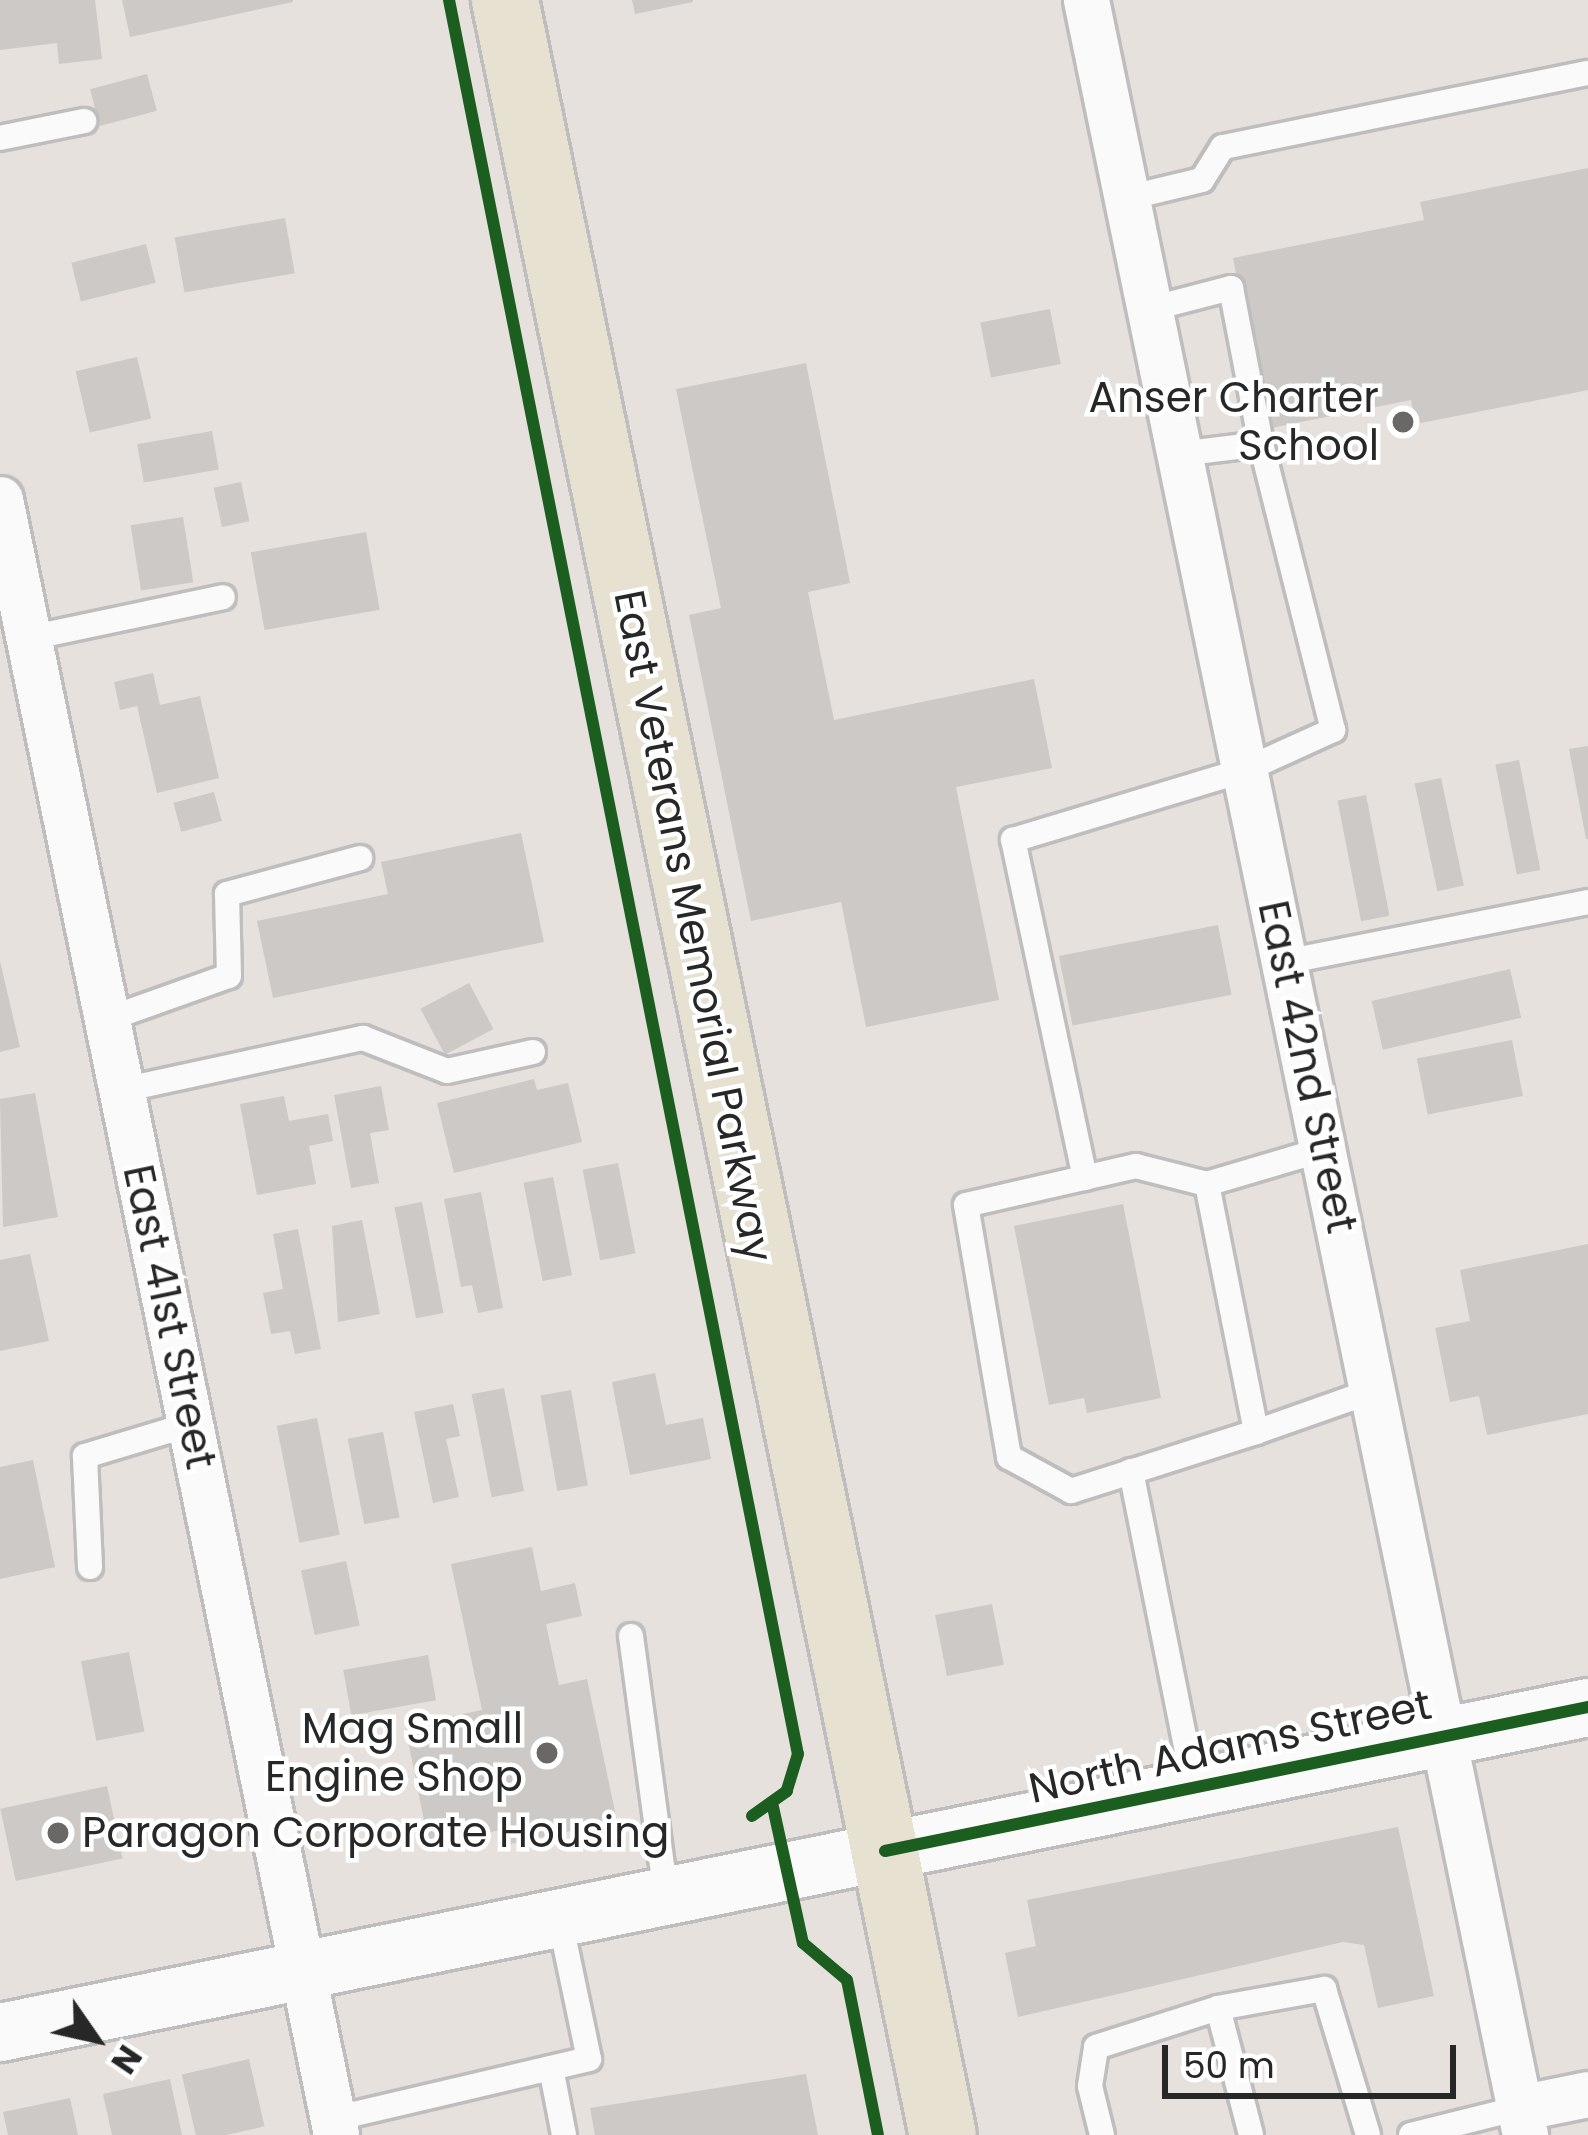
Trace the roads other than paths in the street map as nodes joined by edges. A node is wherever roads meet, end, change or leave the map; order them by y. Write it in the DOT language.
graph roads {
  1 [pos="505,0"];
  2 [pos="1086,0"];
  3 [pos="1588,73"];
  4 [pos="84,121"];
  5 [pos="0,138"];
  6 [pos="1126,198"];
  7 [pos="1150,309"];
  8 [pos="1261,444"];
  9 [pos="1180,454"];
  10 [pos="0,499"];
  11 [pos="223,597"];
  12 [pos="29,638"];
  13 [pos="1245,770"];
  14 [pos="360,858"];
  15 [pos="1588,902"];
  16 [pos="1285,962"];
  17 [pos="108,1019"];
  18 [pos="533,1052"];
  19 [pos="122,1090"];
  20 [pos="1325,1149"];
  21 [pos="1085,1178"];
  22 [pos="1208,1184"];
  23 [pos="1375,1390"];
  24 [pos="191,1424"];
  25 [pos="1256,1432"];
  26 [pos="1131,1471"];
  27 [pos="89,1568"];
  28 [pos="631,1636"];
  29 [pos="1588,1707"];
  30 [pos="1446,1736"];
  31 [pos="1194,1786"];
  32 [pos="885,1851"];
  33 [pos="666,1895"];
  34 [pos="560,1916"];
  35 [pos="304,1970"];
  36 [pos="1218,2008"];
  37 [pos="0,2032"];
  38 [pos="551,2068"];
  39 [pos="1588,2094"];
  40 [pos="1522,2121"];
  41 [pos="335,2127"];
  42 [pos="564,2135"];
  43 [pos="943,2135"];
  44 [pos="1102,2135"];
  45 [pos="1251,2135"];
  46 [pos="1368,2135"];
  47 [pos="1411,2135"];
  1 -- 32 [label="main road, East Veterans Memorial Parkway"];
  2 -- 6 [label="street, East 42nd Street"];
  3 -- 6 [label="lane"];
  4 -- 5 [label="lane"];
  6 -- 7 [label="street, East 42nd Street"];
  7 -- 8 [label="lane"];
  7 -- 9 [label="street, East 42nd Street"];
  8 -- 9 [label="lane"];
  8 -- 13 [label="lane"];
  9 -- 13 [label="street, East 42nd Street"];
  10 -- 12 [label="street, East 41st Street"];
  11 -- 12 [label="lane"];
  12 -- 17 [label="street, East 41st Street"];
  13 -- 16 [label="street, East 42nd Street"];
  13 -- 21 [label="lane"];
  14 -- 17 [label="lane"];
  15 -- 16 [label="lane"];
  16 -- 20 [label="street, East 42nd Street"];
  17 -- 19 [label="street, East 41st Street"];
  18 -- 19 [label="lane"];
  19 -- 24 [label="street, East 41st Street"];
  20 -- 22 [label="lane"];
  20 -- 23 [label="street, East 42nd Street"];
  21 -- 22 [label="lane"];
  21 -- 26 [label="lane"];
  22 -- 25 [label="lane"];
  23 -- 25 [label="lane"];
  23 -- 30 [label="street, East 42nd Street"];
  24 -- 27 [label="lane"];
  24 -- 35 [label="street, East 41st Street"];
  25 -- 26 [label="lane"];
  26 -- 31 [label="lane"];
  28 -- 33 [label="lane"];
  29 -- 30 [label="street, North Adams Street"];
  30 -- 31 [label="street, North Adams Street"];
  30 -- 40 [label="street, East 42nd Street"];
  31 -- 32 [label="street, North Adams Street"];
  32 -- 33 [label="street, North Adams Street"];
  32 -- 43 [label="main road, East Veterans Memorial Parkway"];
  33 -- 34 [label="street, North Adams Street"];
  34 -- 35 [label="street, North Adams Street"];
  34 -- 38 [label="lane"];
  35 -- 37 [label="street, North Adams Street"];
  35 -- 41 [label="street, East 41st Street"];
  36 -- 44 [label="lane"];
  36 -- 45 [label="lane"];
  36 -- 46 [label="lane"];
  38 -- 41 [label="lane"];
  38 -- 42 [label="lane"];
  39 -- 40 [label="street"];
  40 -- 47 [label="lane"];
}
